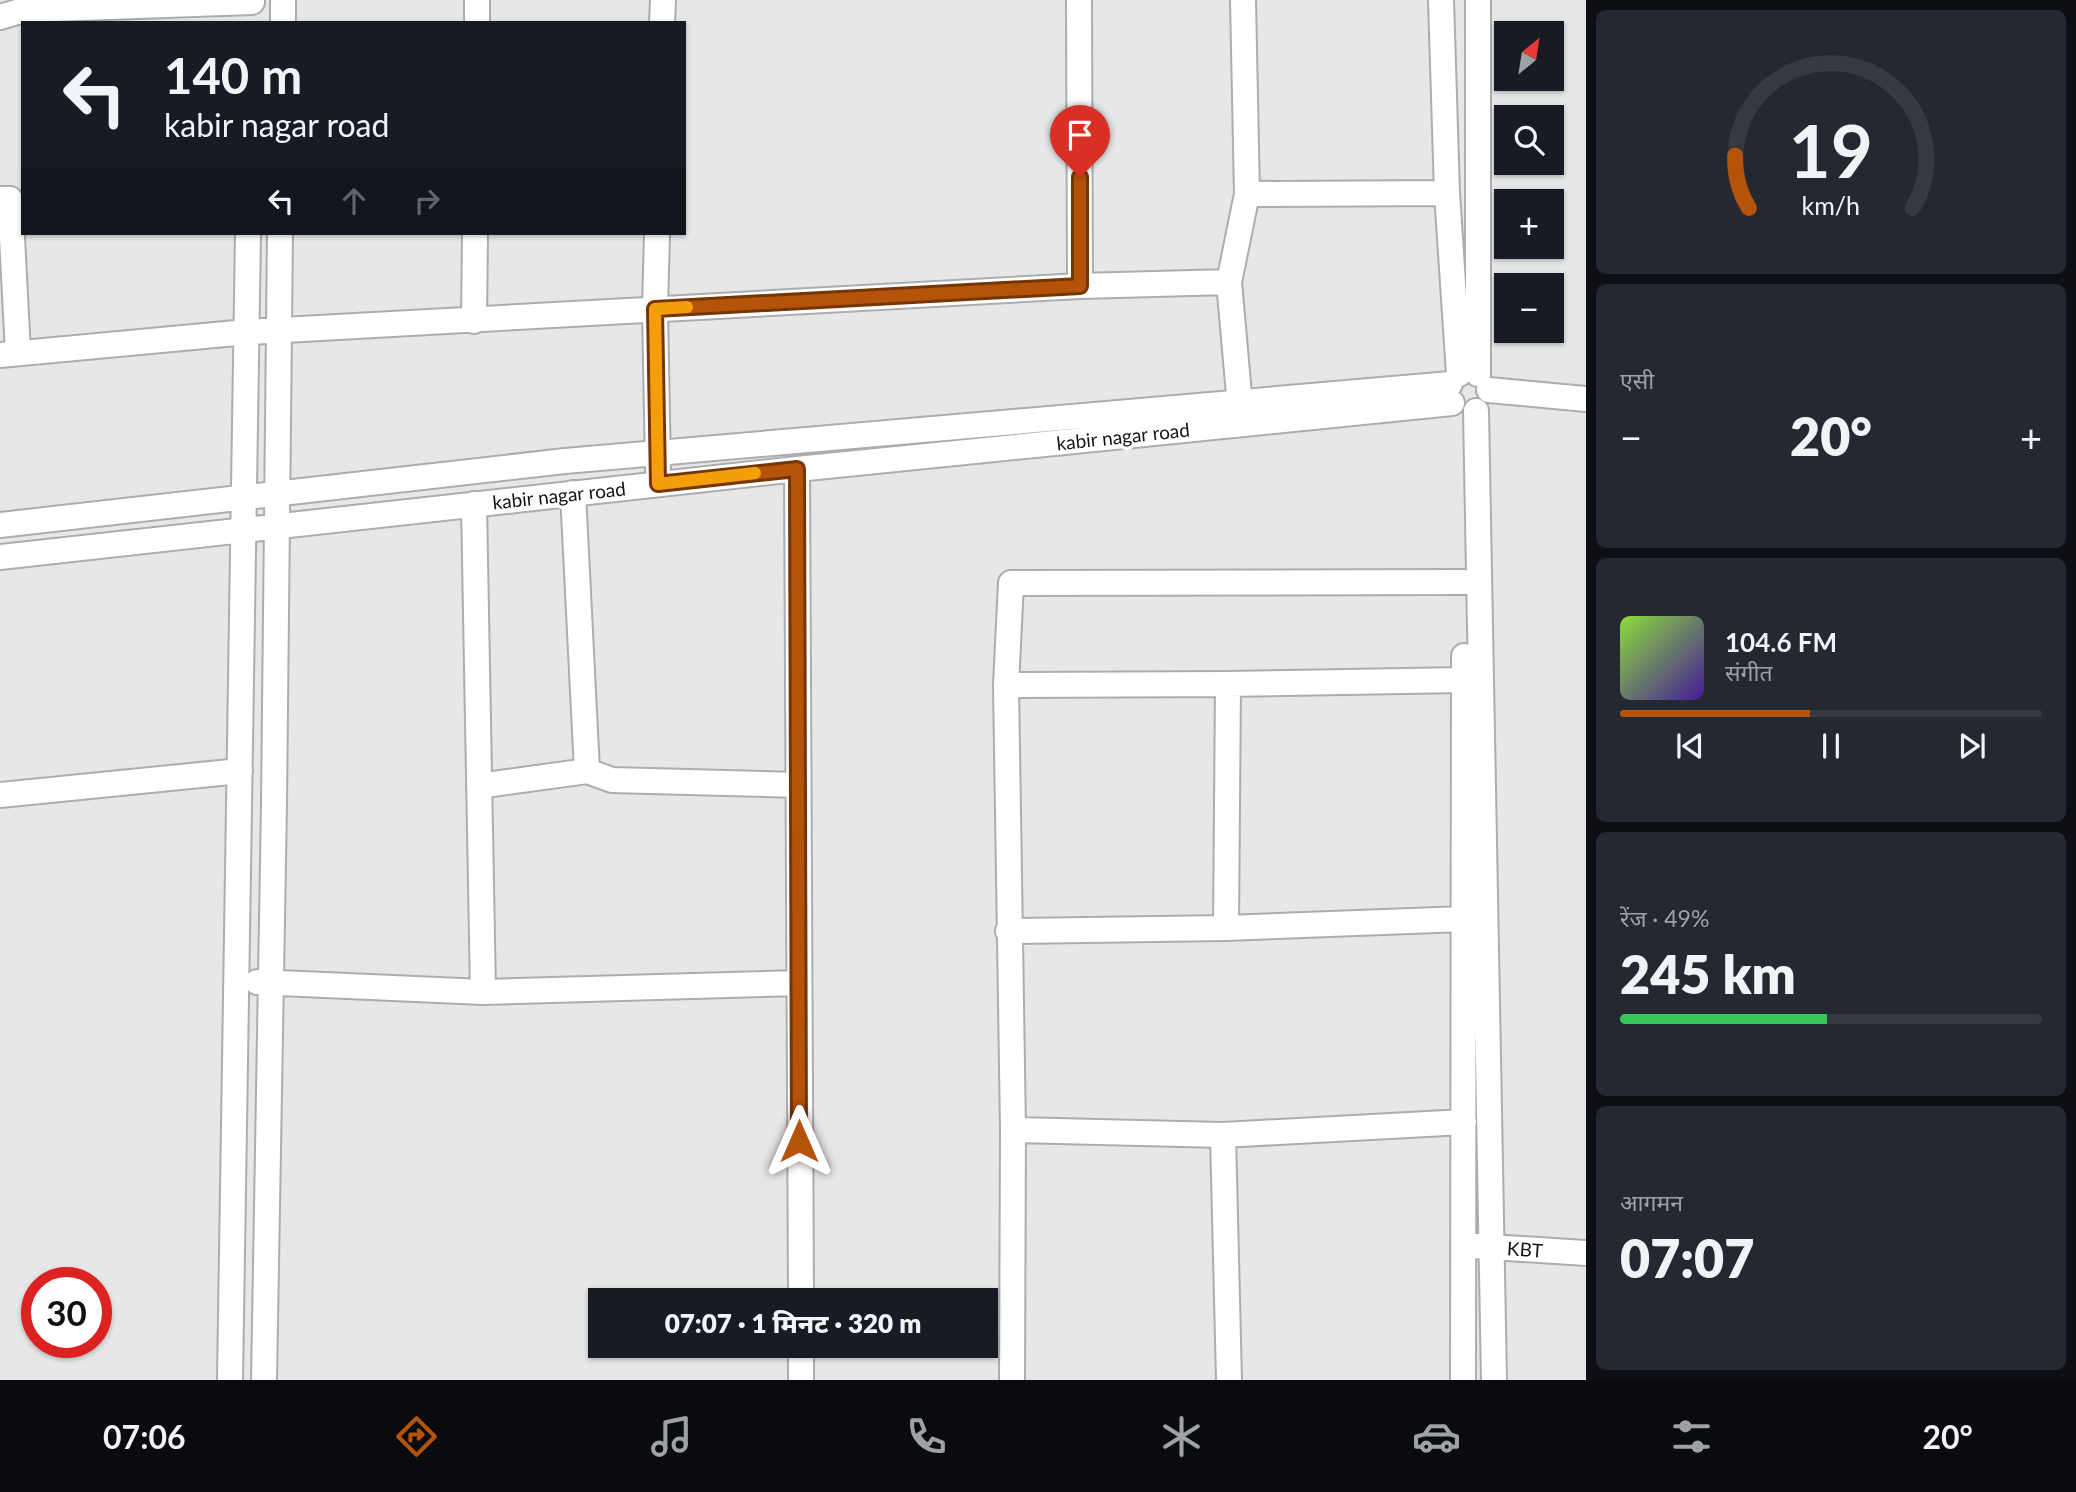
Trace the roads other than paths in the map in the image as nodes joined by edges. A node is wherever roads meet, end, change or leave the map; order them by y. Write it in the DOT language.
graph roads {
  1 [pos="283,0"];
  2 [pos="477,0"];
  3 [pos="663,0"];
  4 [pos="1079,0"];
  5 [pos="1243,0"];
  6 [pos="1441,0"];
  7 [pos="1478,0"];
  8 [pos="252,8"];
  9 [pos="16,9"];
  10 [pos="283,21"];
  11 [pos="477,21"];
  12 [pos="662,21"];
  13 [pos="1447,193"];
  14 [pos="1247,194"];
  15 [pos="0,199"];
  16 [pos="248,235"];
  17 [pos="280,235"];
  18 [pos="475,235"];
  19 [pos="657,235"];
  20 [pos="1229,282"];
  21 [pos="1080,286"];
  22 [pos="655,309"];
  23 [pos="474,321"];
  24 [pos="279,331"];
  25 [pos="247,332"];
  26 [pos="9,354"];
  27 [pos="1467,393"];
  28 [pos="1586,399"];
  29 [pos="1240,413"];
  30 [pos="657,452"];
  31 [pos="797,469"];
  32 [pos="658,484"];
  33 [pos="573,493"];
  34 [pos="278,494"];
  35 [pos="244,497"];
  36 [pos="474,504"];
  37 [pos="0,525"];
  38 [pos="277,526"];
  39 [pos="244,530"];
  40 [pos="0,557"];
  41 [pos="1464,582"];
  42 [pos="1464,680"];
  43 [pos="1228,684"];
  44 [pos="1006,685"];
  45 [pos="240,771"];
  46 [pos="587,771"];
  47 [pos="798,785"];
  48 [pos="479,786"];
  49 [pos="0,794"];
  50 [pos="1464,919"];
  51 [pos="1226,928"];
  52 [pos="1008,931"];
  53 [pos="237,981"];
  54 [pos="271,982"];
  55 [pos="798,982"];
  56 [pos="483,992"];
  57 [pos="1464,1122"];
  58 [pos="1013,1130"];
  59 [pos="1223,1135"];
  60 [pos="1463,1245"];
  61 [pos="1491,1247"];
  62 [pos="1586,1254"];
  63 [pos="800,1288"];
  64 [pos="801,1358"];
  65 [pos="230,1380"];
  66 [pos="264,1380"];
  67 [pos="801,1380"];
  68 [pos="1012,1380"];
  69 [pos="1229,1380"];
  70 [pos="1464,1380"];
  71 [pos="1494,1380"];
  1 -- 10 [label="street"];
  2 -- 11 [label="street"];
  3 -- 12 [label="street"];
  4 -- 21 [label="street"];
  5 -- 14 [label="street"];
  6 -- 13 [label="street"];
  7 -- 27 [label="street"];
  8 -- 9 [label="street"];
  13 -- 14 [label="street"];
  13 -- 27 [label="street"];
  14 -- 20 [label="street"];
  15 -- 26 [label="street"];
  16 -- 25 [label="street"];
  17 -- 24 [label="street"];
  18 -- 23 [label="street"];
  19 -- 22 [label="street"];
  20 -- 21 [label="street"];
  20 -- 29 [label="street"];
  21 -- 22 [label="street"];
  22 -- 23 [label="street"];
  22 -- 30 [label="street"];
  23 -- 24 [label="street"];
  24 -- 25 [label="street"];
  24 -- 34 [label="street"];
  25 -- 26 [label="street"];
  25 -- 35 [label="street"];
  27 -- 28 [label="street, kabir nagar road"];
  27 -- 29 [label="street, kabir nagar road"];
  27 -- 41 [label="street"];
  27 -- 61 [label="street"];
  29 -- 30 [label="street"];
  29 -- 31 [label="street, kabir nagar road"];
  30 -- 32 [label="street"];
  30 -- 34 [label="street"];
  31 -- 32 [label="street, kabir nagar road"];
  31 -- 47 [label="street"];
  32 -- 33 [label="street, kabir nagar road"];
  33 -- 36 [label="street, kabir nagar road"];
  33 -- 46 [label="street"];
  34 -- 35 [label="street"];
  34 -- 38 [label="street"];
  35 -- 37 [label="street"];
  35 -- 39 [label="street"];
  36 -- 38 [label="street, kabir nagar road"];
  36 -- 48 [label="street"];
  38 -- 39 [label="street, kabir nagar road"];
  38 -- 54 [label="street"];
  39 -- 40 [label="street, kabir nagar road"];
  39 -- 45 [label="street"];
  41 -- 42 [label="street"];
  41 -- 44 [label="street"];
  42 -- 43 [label="street"];
  42 -- 50 [label="street"];
  43 -- 44 [label="street"];
  43 -- 51 [label="street"];
  44 -- 52 [label="street"];
  45 -- 49 [label="street"];
  45 -- 53 [label="street"];
  46 -- 47 [label="street"];
  46 -- 48 [label="street"];
  47 -- 55 [label="street"];
  48 -- 56 [label="street"];
  50 -- 51 [label="street"];
  50 -- 57 [label="street"];
  51 -- 52 [label="street"];
  52 -- 58 [label="street"];
  53 -- 54 [label="street"];
  53 -- 65 [label="street"];
  54 -- 56 [label="street"];
  54 -- 66 [label="street"];
  55 -- 56 [label="street"];
  55 -- 63 [label="street"];
  57 -- 59 [label="street"];
  57 -- 60 [label="street"];
  58 -- 59 [label="street"];
  58 -- 68 [label="street"];
  59 -- 69 [label="street"];
  60 -- 61 [label="street, KBT"];
  60 -- 70 [label="street"];
  61 -- 62 [label="street, KBT"];
  61 -- 71 [label="street"];
  64 -- 67 [label="street"];
}
